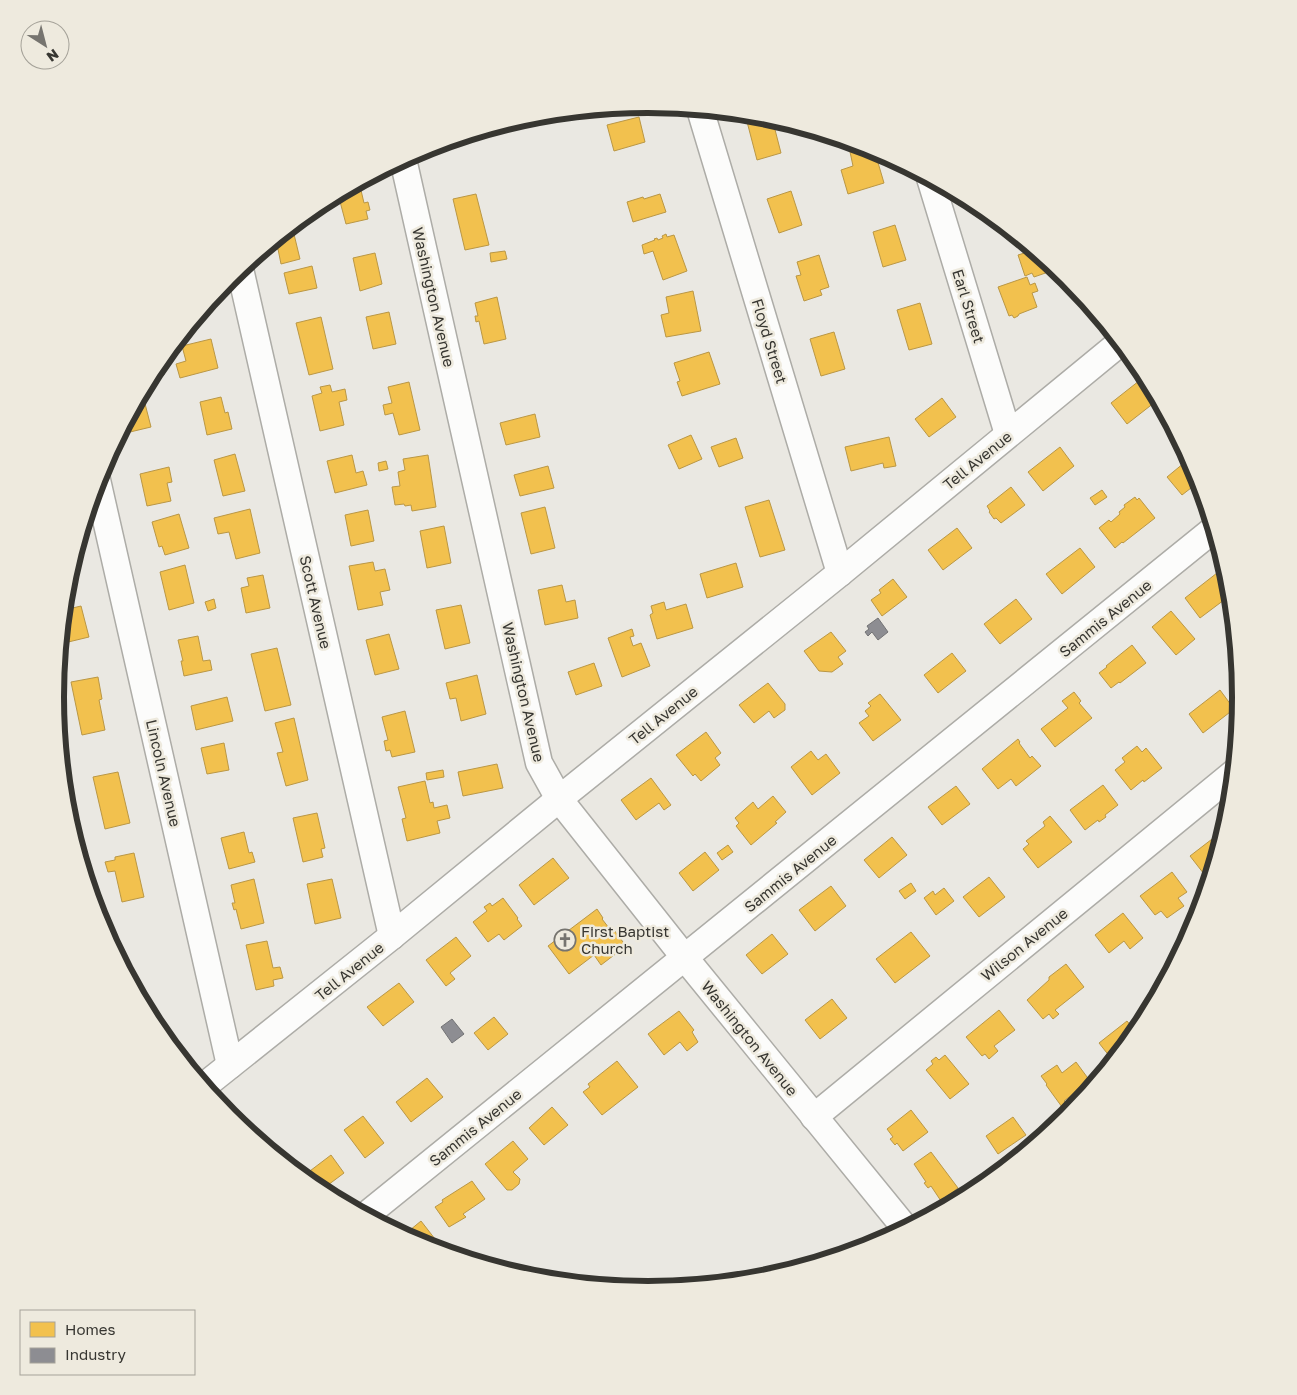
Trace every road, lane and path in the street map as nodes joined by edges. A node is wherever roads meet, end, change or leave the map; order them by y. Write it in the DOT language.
graph roads {
  1 [pos="702,116"];
  2 [pos="405,166"];
  3 [pos="933,187"];
  4 [pos="242,277"];
  5 [pos="1115,347"];
  6 [pos="1008,434"];
  7 [pos="100,495"];
  8 [pos="1209,533"];
  9 [pos="840,574"];
  10 [pos="1227,778"];
  11 [pos="559,799"];
  12 [pos="392,936"];
  13 [pos="685,958"];
  14 [pos="230,1065"];
  15 [pos="208,1082"];
  16 [pos="814,1117"];
  17 [pos="370,1212"];
  18 [pos="902,1225"];
  1 -- 9 [label="street, Floyd Street"];
  2 -- 11 [label="street, Washington Avenue"];
  3 -- 6 [label="street, Earl Street"];
  4 -- 12 [label="street, Scott Avenue"];
  5 -- 6 [label="street, Tell Avenue"];
  6 -- 9 [label="street, Tell Avenue"];
  7 -- 14 [label="street, Lincoln Avenue"];
  8 -- 13 [label="street, Sammis Avenue"];
  9 -- 11 [label="street, Tell Avenue"];
  10 -- 16 [label="street, Wilson Avenue"];
  11 -- 12 [label="street, Tell Avenue"];
  11 -- 13 [label="street, Washington Avenue"];
  12 -- 14 [label="street, Tell Avenue"];
  13 -- 16 [label="street, Washington Avenue"];
  13 -- 17 [label="street, Sammis Avenue"];
  14 -- 15 [label="street, Tell Avenue"];
  16 -- 18 [label="street, Washington Avenue"];
}
